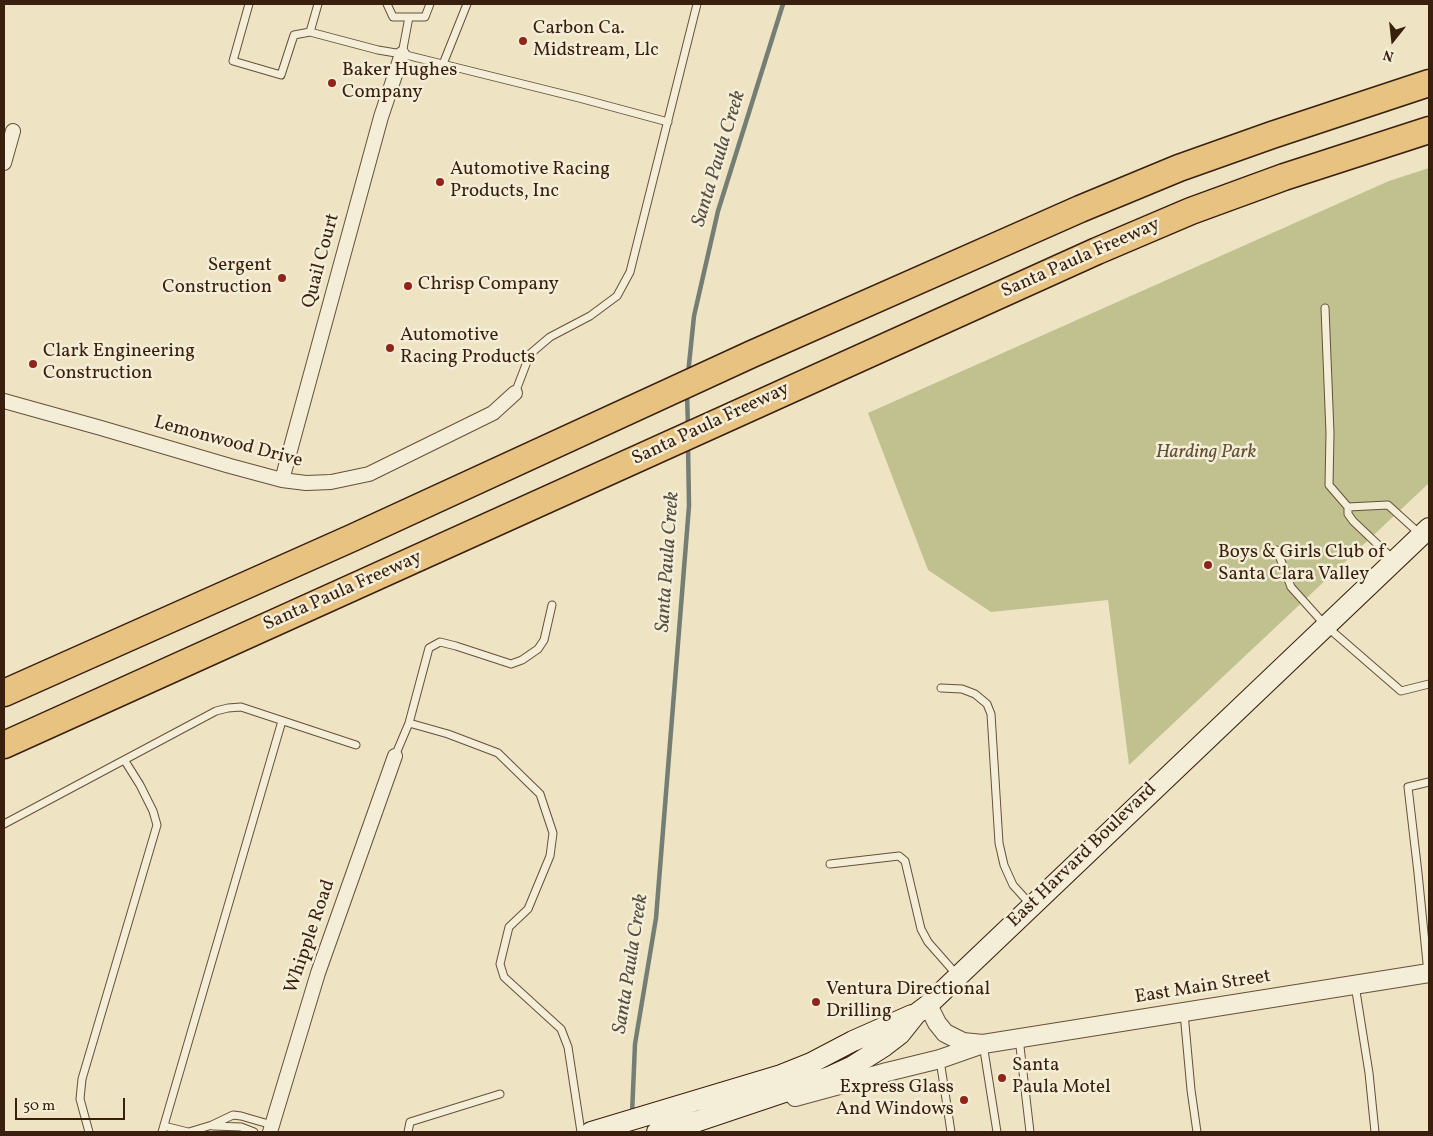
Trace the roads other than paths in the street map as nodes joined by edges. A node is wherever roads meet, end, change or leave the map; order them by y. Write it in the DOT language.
graph roads {
  1 [pos="249,4"];
  2 [pos="318,4"];
  3 [pos="387,4"];
  4 [pos="430,4"];
  5 [pos="467,4"];
  6 [pos="697,4"];
  7 [pos="409,17"];
  8 [pos="310,32"];
  9 [pos="402,54"];
  10 [pos="443,64"];
  11 [pos="1429,83"];
  12 [pos="668,122"];
  13 [pos="1429,130"];
  14 [pos="13,131"];
  15 [pos="4,163"];
  16 [pos="1325,308"];
  17 [pos="515,394"];
  18 [pos="4,401"];
  19 [pos="282,480"];
  20 [pos="1348,507"];
  21 [pos="1425,532"];
  22 [pos="1277,550"];
  23 [pos="1395,561"];
  24 [pos="552,605"];
  25 [pos="1326,626"];
  26 [pos="1429,684"];
  27 [pos="941,688"];
  28 [pos="4,693"];
  29 [pos="282,721"];
  30 [pos="409,723"];
  31 [pos="4,745"];
  32 [pos="356,745"];
  33 [pos="395,756"];
  34 [pos="125,761"];
  35 [pos="1429,782"];
  36 [pos="4,824"];
  37 [pos="830,864"];
  38 [pos="1031,906"];
  39 [pos="1428,973"];
  40 [pos="957,976"];
  41 [pos="1355,984"];
  42 [pos="922,1009"];
  43 [pos="1184,1013"];
  44 [pos="1018,1038"];
  45 [pos="983,1044"];
  46 [pos="940,1060"];
  47 [pos="500,1094"];
  48 [pos="695,1111"];
  49 [pos="212,1126"];
  50 [pos="163,1129"];
  51 [pos="271,1129"];
  52 [pos="89,1132"];
  53 [pos="188,1132"];
  54 [pos="254,1132"];
  55 [pos="408,1132"];
  56 [pos="589,1132"];
  57 [pos="658,1132"];
  58 [pos="951,1132"];
  59 [pos="996,1132"];
  60 [pos="1030,1132"];
  61 [pos="1197,1132"];
  62 [pos="1375,1132"];
  1 -- 8 [label="lane"];
  2 -- 8 [label="lane"];
  3 -- 7 [label="lane"];
  4 -- 7 [label="lane"];
  5 -- 10 [label="lane"];
  6 -- 12 [label="lane"];
  7 -- 9 [label="lane"];
  8 -- 9 [label="lane"];
  9 -- 10 [label="lane"];
  9 -- 19 [label="street, Quail Court"];
  10 -- 12 [label="lane"];
  11 -- 28 [label="highway"];
  12 -- 17 [label="lane"];
  13 -- 31 [label="highway, Santa Paula Freeway"];
  14 -- 15 [label="street"];
  16 -- 20 [label="lane"];
  17 -- 19 [label="street, Lemonwood Drive"];
  18 -- 19 [label="street, Lemonwood Drive"];
  20 -- 21 [label="lane"];
  20 -- 23 [label="lane"];
  21 -- 23 [label="main road, East Harvard Boulevard"];
  22 -- 25 [label="lane"];
  23 -- 25 [label="main road, East Harvard Boulevard"];
  24 -- 30 [label="lane"];
  25 -- 26 [label="lane"];
  25 -- 38 [label="main road, East Harvard Boulevard"];
  27 -- 38 [label="lane"];
  29 -- 32 [label="lane"];
  29 -- 34 [label="lane"];
  29 -- 50 [label="lane"];
  30 -- 33 [label="lane"];
  30 -- 56 [label="lane"];
  33 -- 51 [label="street, Whipple Road"];
  34 -- 36 [label="lane"];
  34 -- 52 [label="lane"];
  35 -- 39 [label="lane"];
  37 -- 40 [label="lane"];
  38 -- 40 [label="main road, East Harvard Boulevard"];
  39 -- 41 [label="street, East Main Street"];
  40 -- 42 [label="main road, East Harvard Boulevard"];
  41 -- 43 [label="street, East Main Street"];
  41 -- 62 [label="lane"];
  42 -- 45 [label="street, East Main Street"];
  42 -- 48 [label="main road, East Harvard Boulevard"];
  43 -- 44 [label="street, East Main Street"];
  43 -- 61 [label="lane"];
  44 -- 45 [label="street, East Main Street"];
  44 -- 60 [label="lane"];
  45 -- 46 [label="street, East Main Street"];
  45 -- 59 [label="lane"];
  46 -- 48 [label="street, East Main Street"];
  46 -- 58 [label="lane"];
  47 -- 55 [label="lane"];
  48 -- 56 [label="main road"];
  48 -- 57 [label="main road"];
  49 -- 51 [label="lane"];
  49 -- 53 [label="lane"];
  49 -- 54 [label="lane"];
  50 -- 53 [label="lane"];
}
